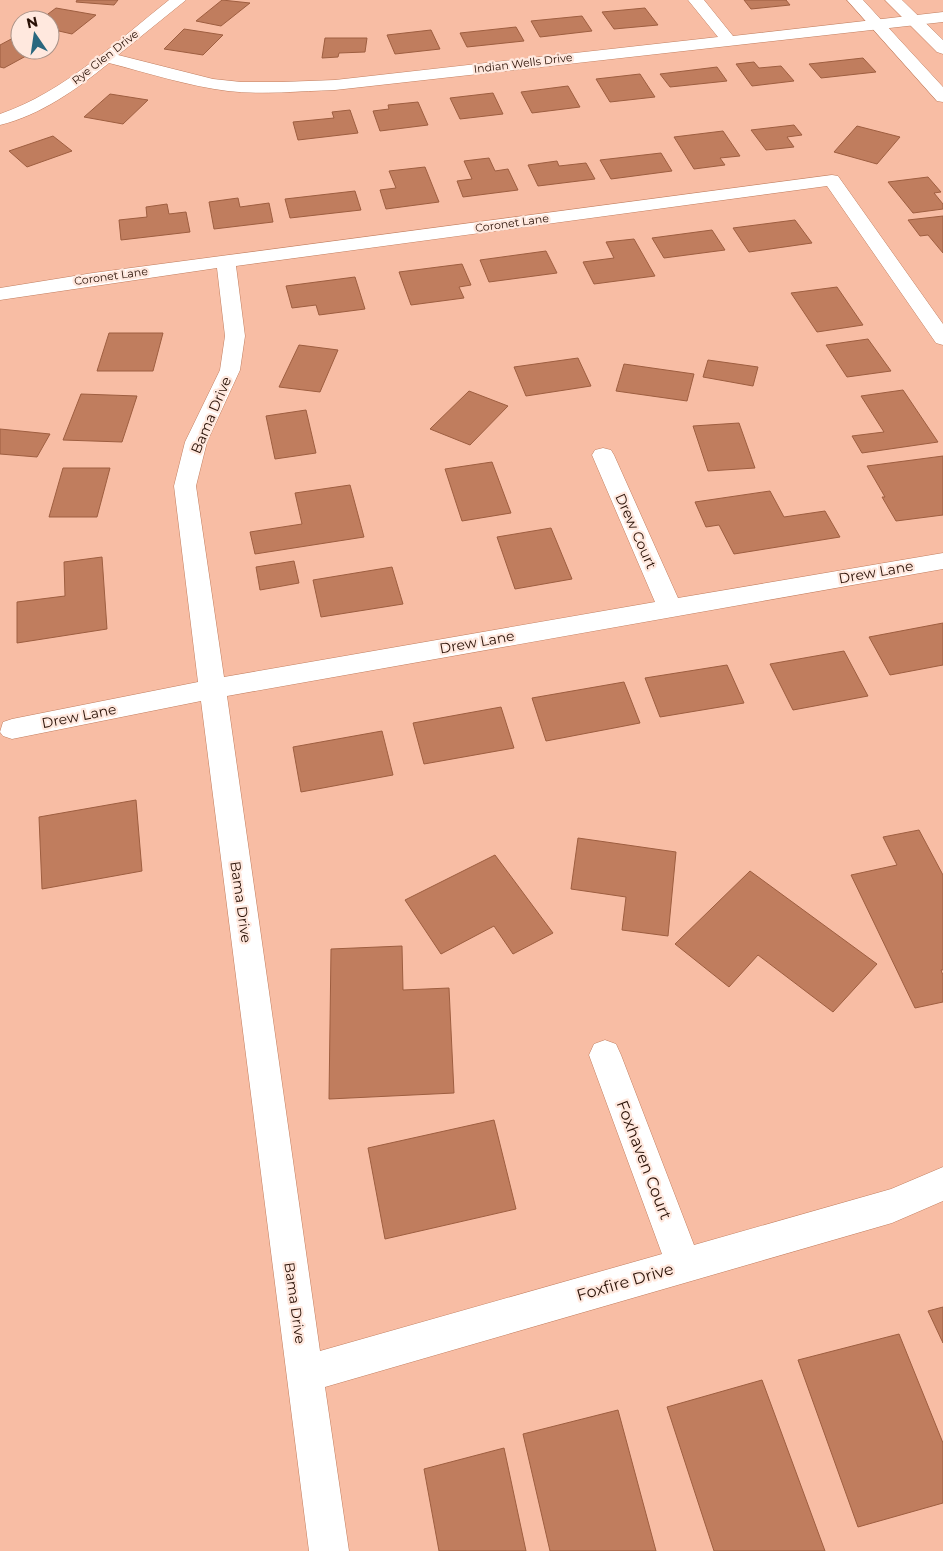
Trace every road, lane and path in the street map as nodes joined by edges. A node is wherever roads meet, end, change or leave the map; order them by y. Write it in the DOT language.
graph roads {
  1 [pos="178,0"];
  2 [pos="696,0"];
  3 [pos="855,0"];
  4 [pos="893,0"];
  5 [pos="943,17"];
  6 [pos="914,21"];
  7 [pos="879,24"];
  8 [pos="728,40"];
  9 [pos="943,49"];
  10 [pos="106,57"];
  11 [pos="943,97"];
  12 [pos="0,120"];
  13 [pos="226,260"];
  14 [pos="0,294"];
  15 [pos="943,339"];
  16 [pos="603,455"];
  17 [pos="943,561"];
  18 [pos="670,608"];
  19 [pos="212,689"];
  20 [pos="12,729"];
  21 [pos="605,1054"];
  22 [pos="943,1184"];
  23 [pos="684,1266"];
  24 [pos="304,1374"];
  25 [pos="328,1551"];
  1 -- 10 [label="street, Rye Glen Drive"];
  2 -- 8 [label="street"];
  3 -- 7 [label="street"];
  4 -- 6 [label="street"];
  5 -- 6 [label="street, Indian Wells Drive"];
  6 -- 7 [label="street, Indian Wells Drive"];
  6 -- 9 [label="street"];
  7 -- 8 [label="street, Indian Wells Drive"];
  7 -- 11 [label="street"];
  8 -- 10 [label="street, Indian Wells Drive"];
  10 -- 12 [label="street, Rye Glen Drive"];
  13 -- 14 [label="street, Coronet Lane"];
  13 -- 15 [label="street, Coronet Lane"];
  13 -- 19 [label="street, Bama Drive"];
  16 -- 18 [label="street, Drew Court"];
  17 -- 18 [label="street, Drew Lane"];
  18 -- 19 [label="street, Drew Lane"];
  19 -- 20 [label="street, Drew Lane"];
  19 -- 24 [label="street, Bama Drive"];
  21 -- 23 [label="street, Foxhaven Court"];
  22 -- 23 [label="street, Foxfire Drive"];
  23 -- 24 [label="street, Foxfire Drive"];
  24 -- 25 [label="street, Bama Drive"];
}
